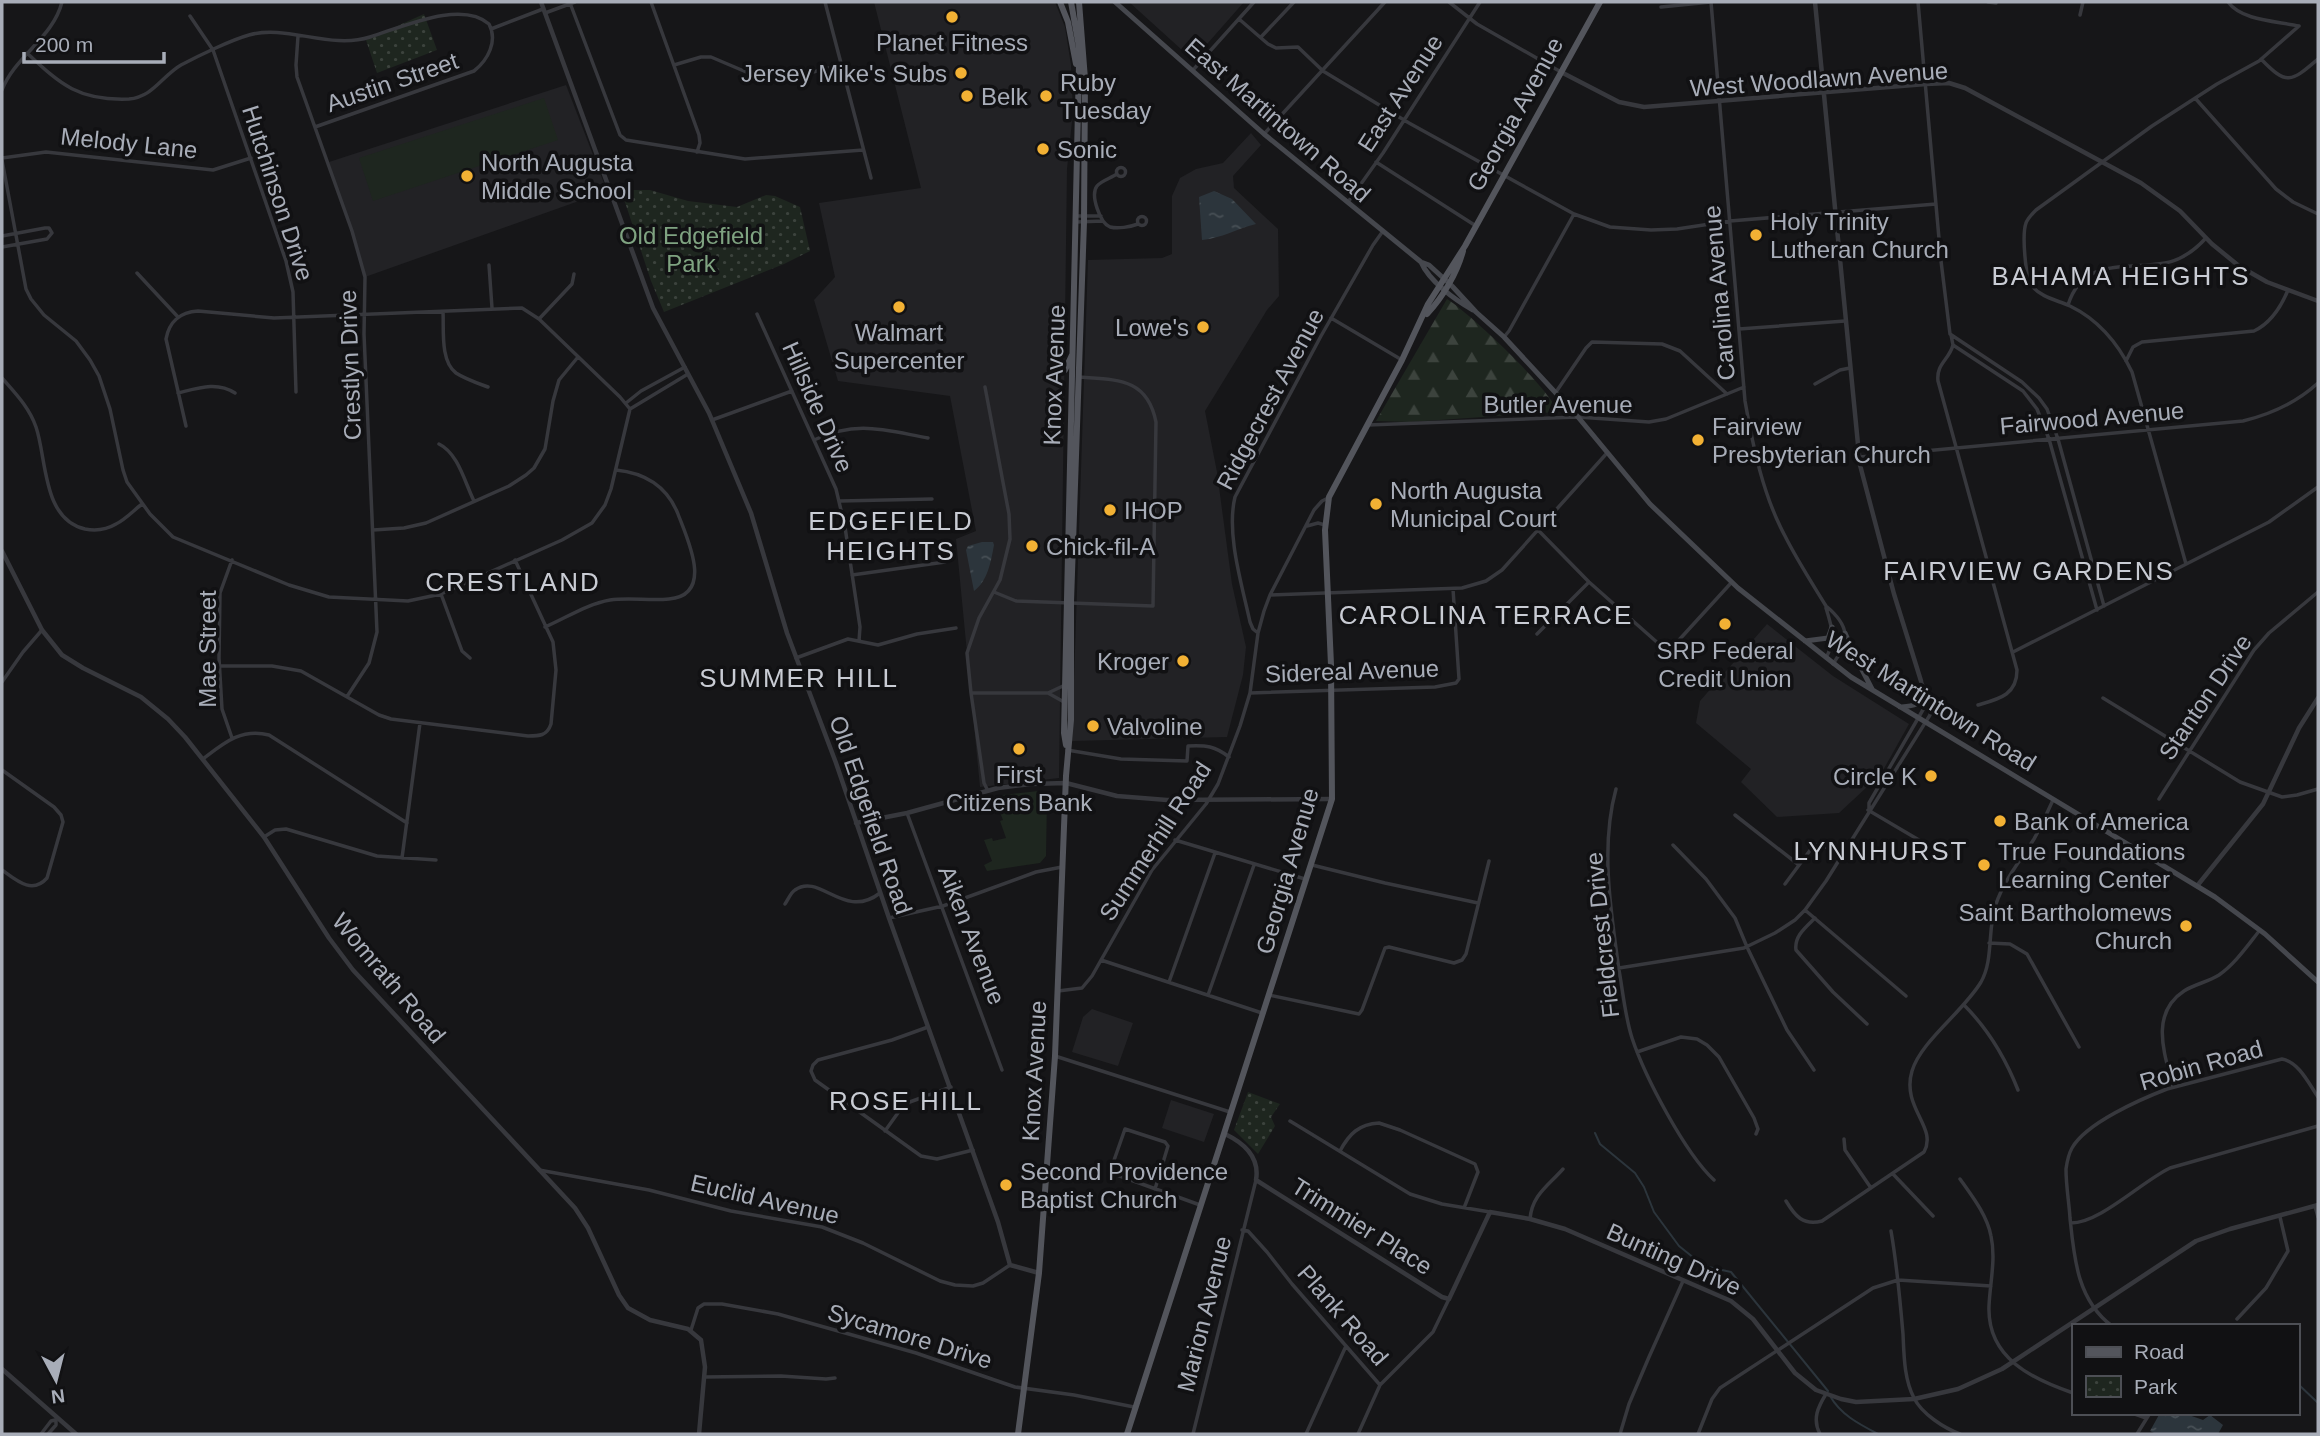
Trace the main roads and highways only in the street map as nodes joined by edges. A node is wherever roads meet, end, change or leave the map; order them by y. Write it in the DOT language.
graph roads {
  1 [pos="1060,2"];
  2 [pos="1071,2"];
  3 [pos="1115,2"];
  4 [pos="1600,2"];
  5 [pos="1080,3"];
  6 [pos="1078,73"];
  7 [pos="1080,219"];
  8 [pos="1444,284"];
  9 [pos="1074,350"];
  10 [pos="1076,377"];
  11 [pos="1048,379"];
  12 [pos="1068,602"];
  13 [pos="1832,627"];
  14 [pos="1845,632"];
  15 [pos="1804,641"];
  16 [pos="1874,691"];
  17 [pos="1923,692"];
  18 [pos="1900,707"];
  19 [pos="1067,750"];
  20 [pos="2318,982"];
  21 [pos="1018,1434"];
  22 [pos="1128,1434"];
  1 -- 6 [label="main road"];
  2 -- 6 [label="main road, Knox Avenue"];
  3 -- 8 [label="main road, East Martintown Road"];
  4 -- 8 [label="main road, Georgia Avenue"];
  5 -- 7 [label="main road, Knox Avenue"];
  6 -- 7 [label="main road, Knox Avenue"];
  7 -- 9 [label="main road, Knox Avenue"];
  7 -- 10 [label="main road, Knox Avenue"];
  8 -- 15 [label="main road, West Martintown Road"];
  8 -- 22 [label="main road, Georgia Avenue"];
  9 -- 10 [label="main road, Knox Avenue"];
  9 -- 11 [label="main road"];
  10 -- 12 [label="main road, Knox Avenue"];
  12 -- 19 [label="main road, Knox Avenue"];
  12 -- 19 [label="main road, Knox Avenue"];
  13 -- 15 [label="main road"];
  14 -- 16 [label="main road"];
  15 -- 16 [label="main road, West Martintown Road"];
  16 -- 18 [label="main road, West Martintown Road"];
  17 -- 18 [label="main road"];
  18 -- 20 [label="main road, West Martintown Road"];
  19 -- 21 [label="main road, Knox Avenue"];
}
